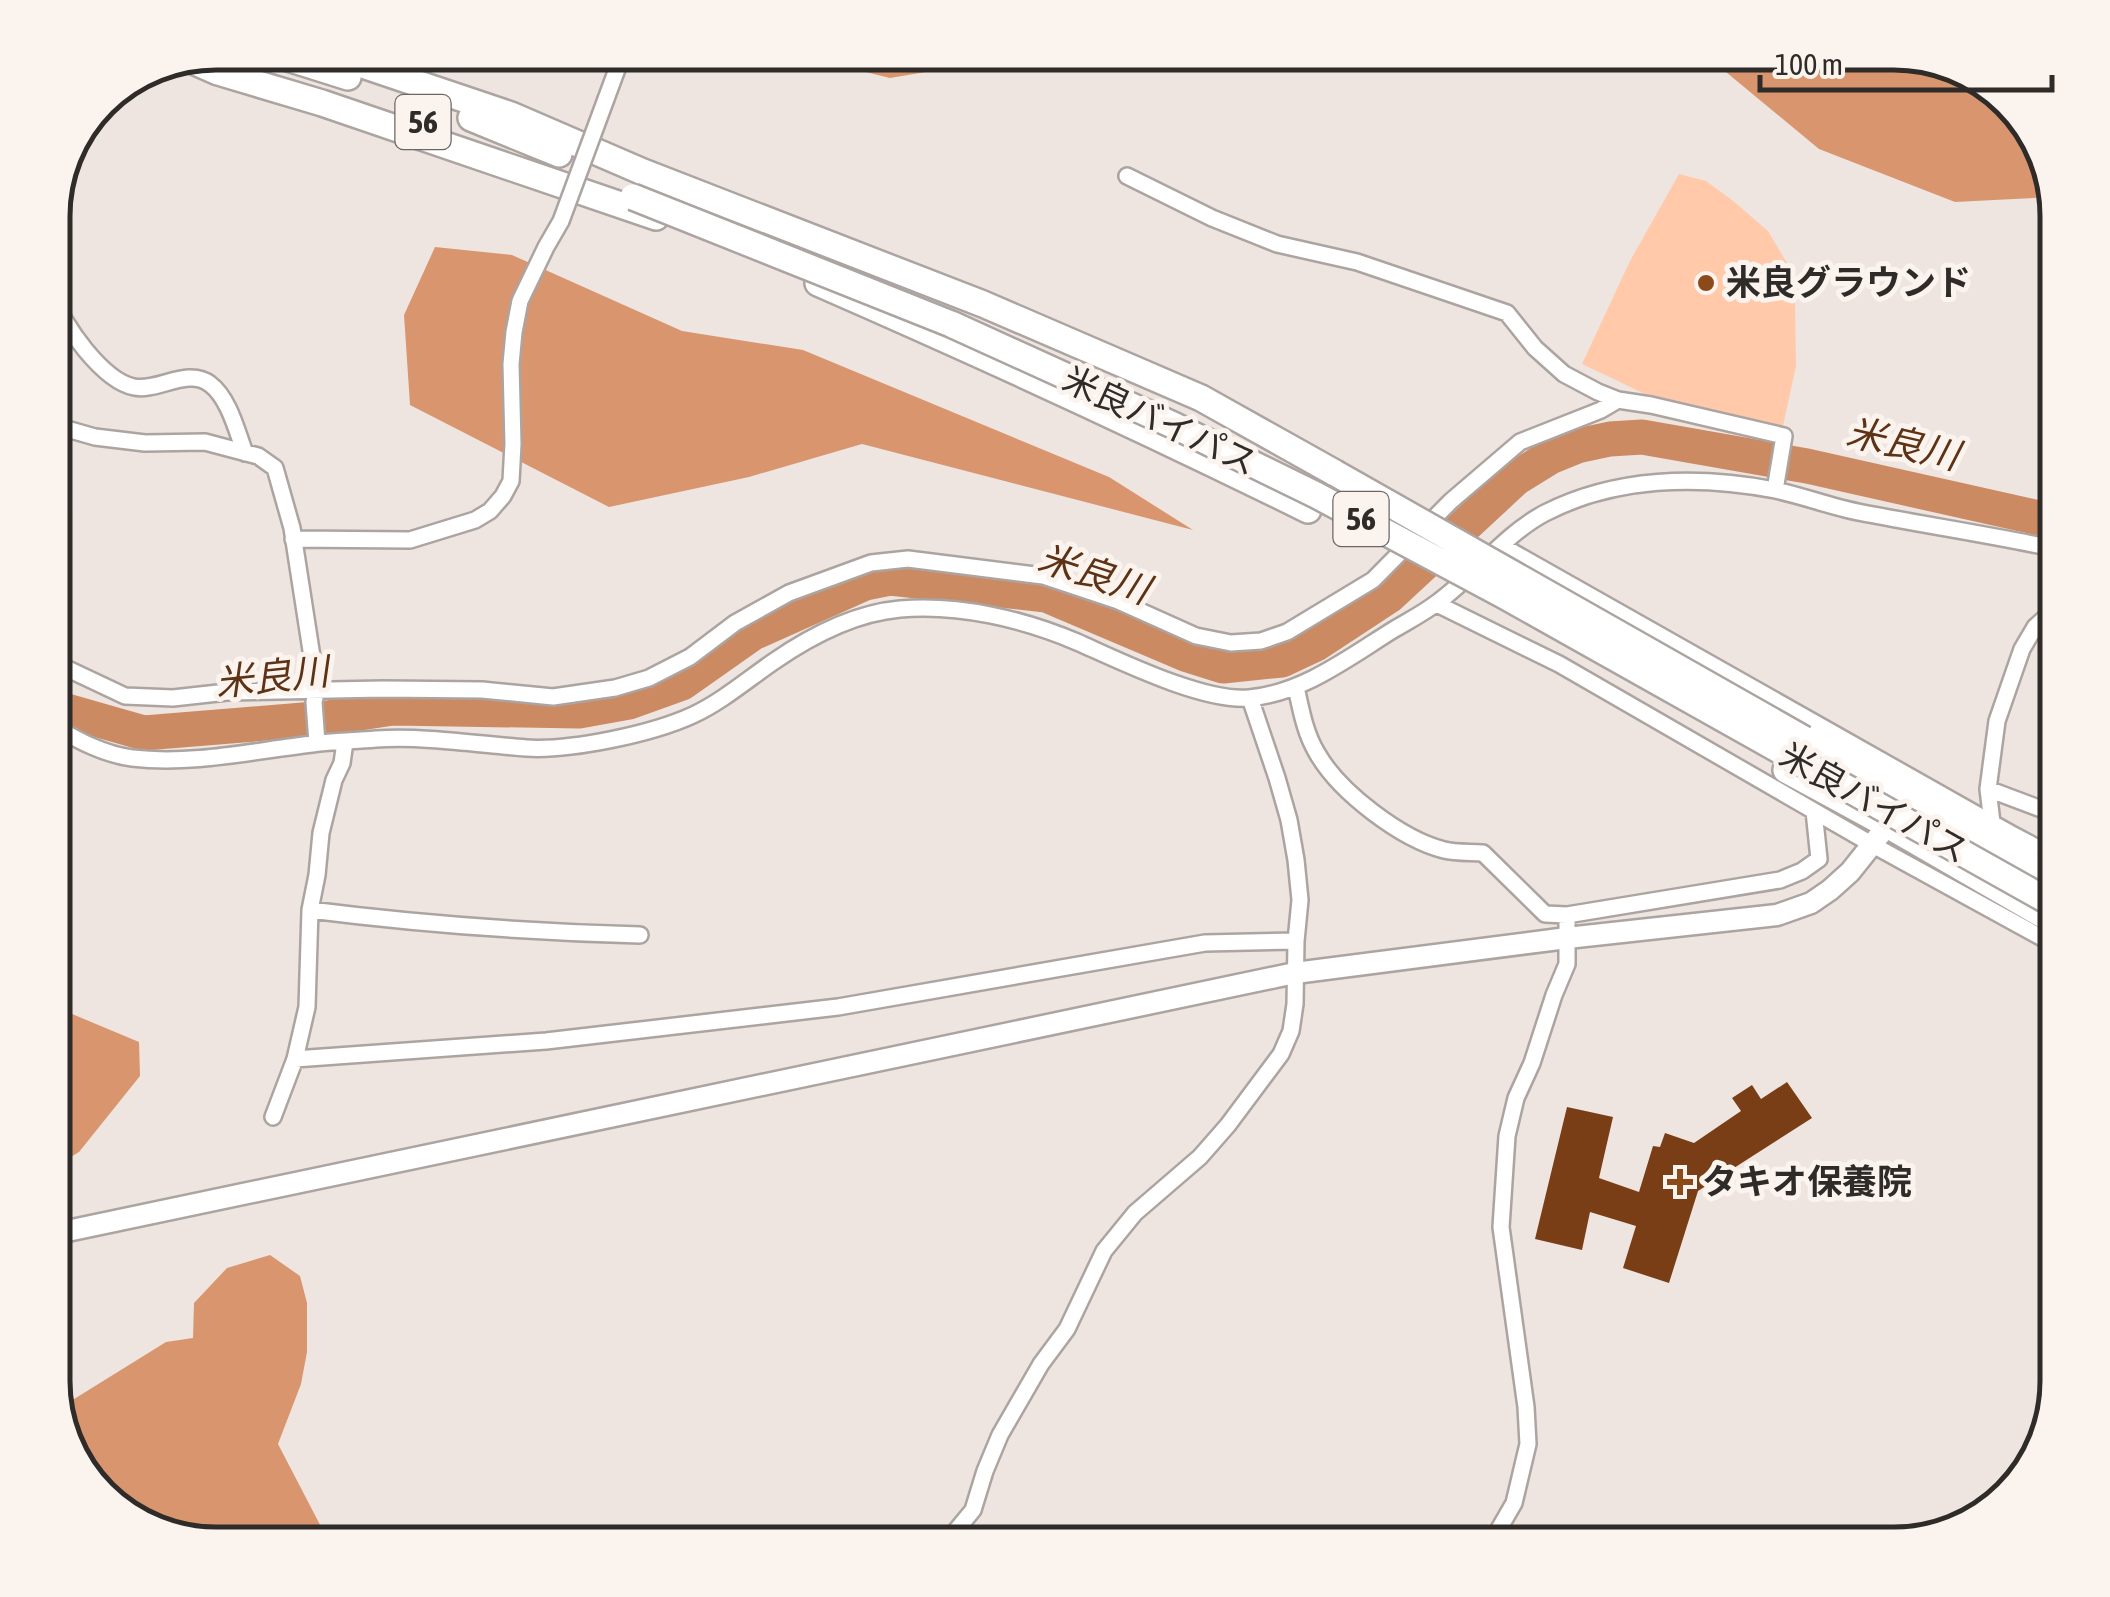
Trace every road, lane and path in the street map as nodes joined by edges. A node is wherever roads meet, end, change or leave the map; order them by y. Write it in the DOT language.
graph roads {
  1 [pos="214,70"];
  2 [pos="266,70"];
  3 [pos="327,70"];
  4 [pos="380,70"];
  5 [pos="616,70"];
  6 [pos="1127,176"];
  7 [pos="636,192"];
  8 [pos="70,333"];
  9 [pos="1618,400"];
  10 [pos="70,430"];
  11 [pos="245,453"];
  12 [pos="1776,485"];
  13 [pos="293,539"];
  14 [pos="2040,545"];
  15 [pos="1502,546"];
  16 [pos="1437,604"];
  17 [pos="2040,623"];
  18 [pos="70,670"];
  19 [pos="1296,687"];
  20 [pos="316,696"];
  21 [pos="1250,698"];
  22 [pos="70,736"];
  23 [pos="317,738"];
  24 [pos="345,742"];
  25 [pos="1988,789"];
  26 [pos="1906,798"];
  27 [pos="2040,808"];
  28 [pos="1814,811"];
  29 [pos="1992,823"];
  30 [pos="1881,835"];
  31 [pos="2006,842"];
  32 [pos="2040,852"];
  33 [pos="2040,868"];
  34 [pos="2040,884"];
  35 [pos="2040,896"];
  36 [pos="310,910"];
  37 [pos="2040,914"];
  38 [pos="1567,915"];
  39 [pos="2040,935"];
  40 [pos="640,936"];
  41 [pos="1567,938"];
  42 [pos="1296,940"];
  43 [pos="1295,974"];
  44 [pos="295,1059"];
  45 [pos="273,1117"];
  46 [pos="70,1230"];
  47 [pos="960,1527"];
  48 [pos="1500,1527"];
  1 -- 30 [label="main road"];
  2 -- 7 [label="main road, 米良バイパス / 56"];
  3 -- 7 [label="main road, 米良バイパス / 56"];
  4 -- 26 [label="main road, bridge"];
  5 -- 13 [label="street, bridge"];
  6 -- 9 [label="street"];
  7 -- 34 [label="main road, 米良バイパス / 56"];
  7 -- 35 [label="main road, 米良バイパス / 56, bridge"];
  8 -- 11 [label="street"];
  9 -- 12 [label="street"];
  9 -- 20 [label="street"];
  10 -- 11 [label="street"];
  11 -- 13 [label="street"];
  12 -- 14 [label="street"];
  12 -- 15 [label="street"];
  13 -- 20 [label="street"];
  15 -- 16 [label="street"];
  15 -- 29 [label="street"];
  16 -- 19 [label="street"];
  16 -- 28 [label="street"];
  17 -- 25 [label="street"];
  18 -- 20 [label="street"];
  19 -- 21 [label="street"];
  19 -- 38 [label="street"];
  20 -- 23 [label="street"];
  21 -- 24 [label="street"];
  21 -- 42 [label="street"];
  22 -- 23 [label="street"];
  23 -- 24 [label="street"];
  24 -- 36 [label="street"];
  25 -- 27 [label="street"];
  25 -- 29 [label="street"];
  26 -- 30 [label="street"];
  26 -- 31 [label="main road"];
  28 -- 30 [label="street"];
  28 -- 38 [label="street"];
  29 -- 31 [label="street"];
  30 -- 37 [label="main road"];
  30 -- 39 [label="street"];
  30 -- 41 [label="street"];
  31 -- 32 [label="street"];
  31 -- 33 [label="main road"];
  36 -- 40 [label="street"];
  36 -- 44 [label="street"];
  38 -- 41 [label="street"];
  41 -- 43 [label="street"];
  41 -- 48 [label="street"];
  42 -- 43 [label="street"];
  42 -- 44 [label="street"];
  43 -- 46 [label="street"];
  43 -- 47 [label="street"];
  44 -- 45 [label="street"];
}
